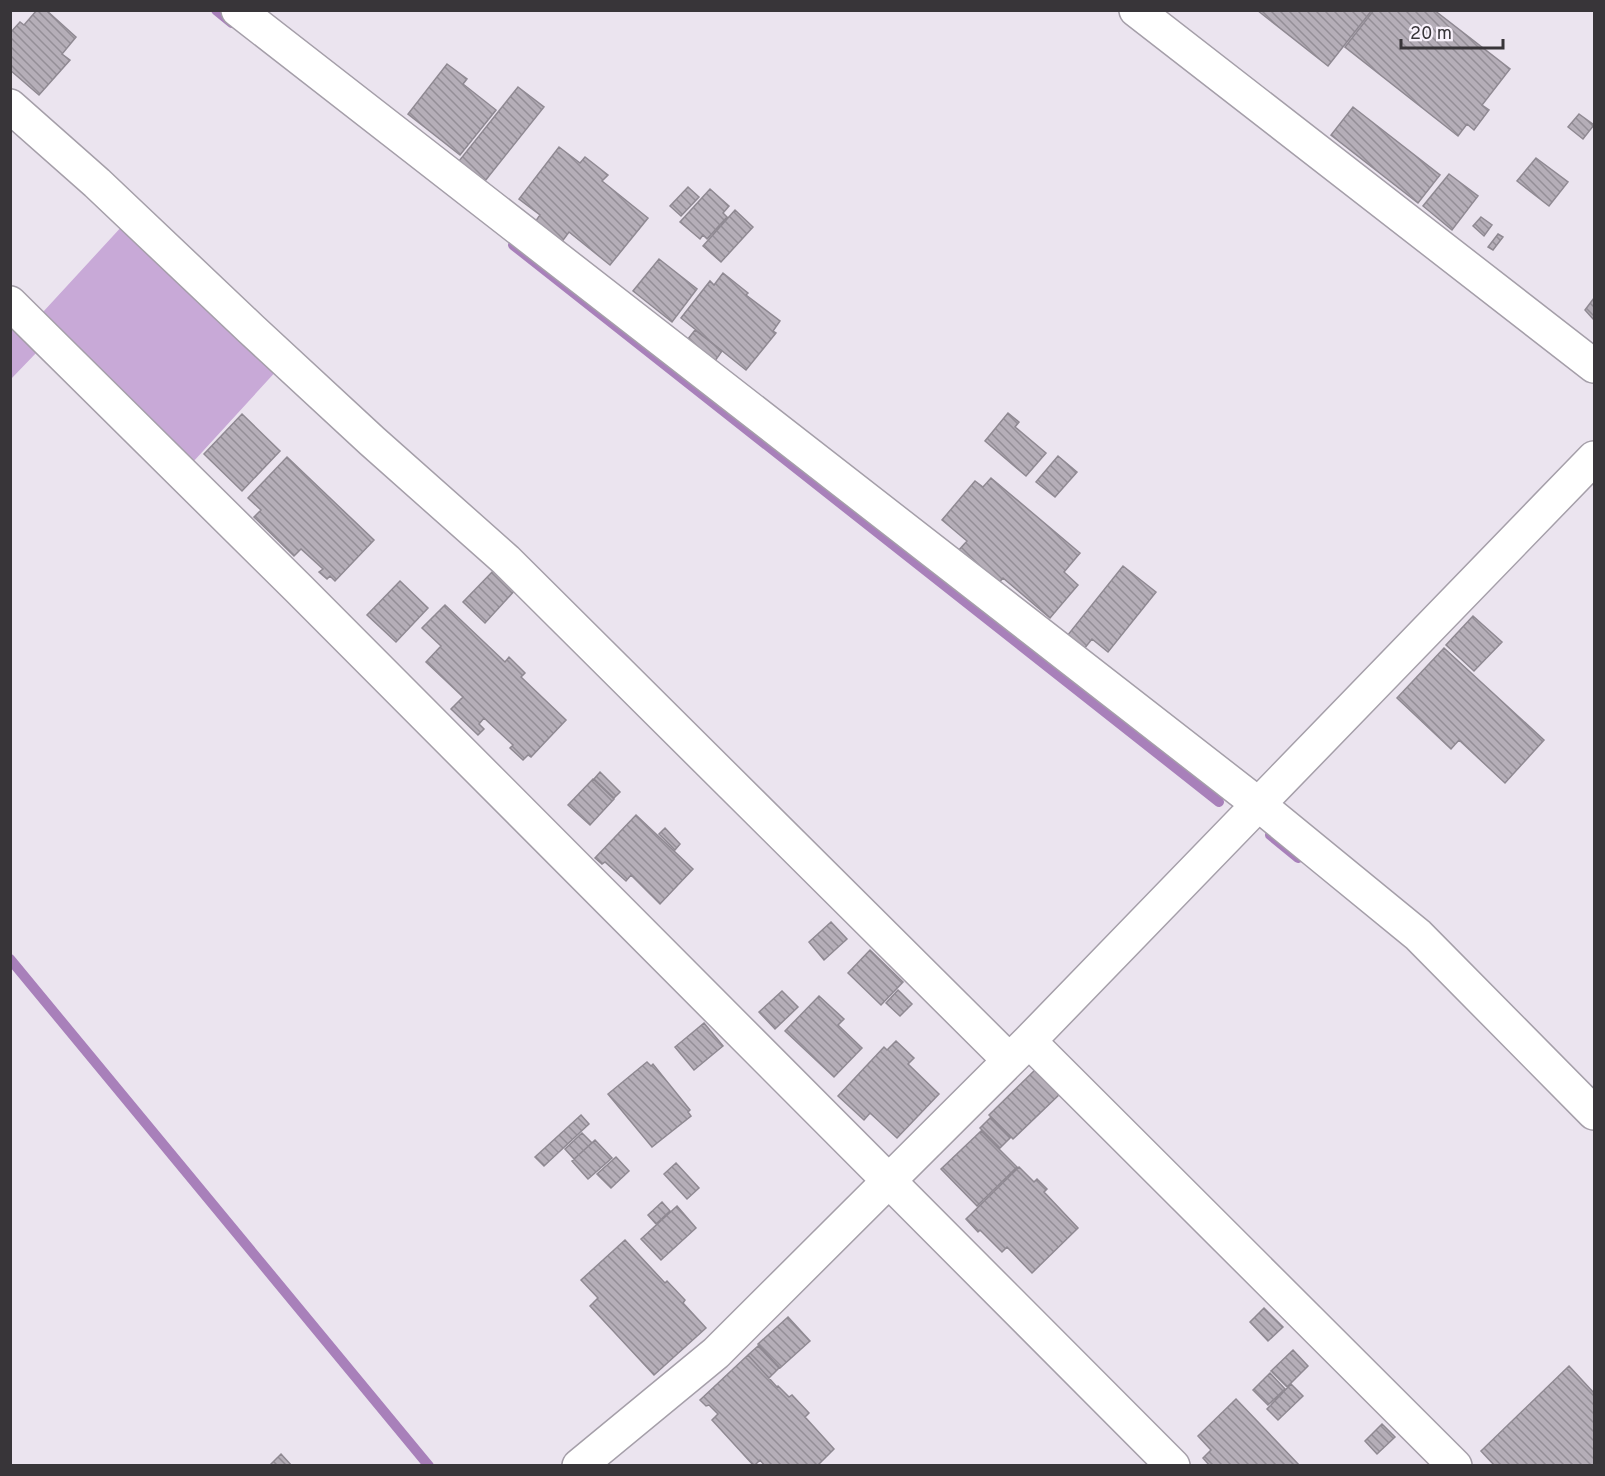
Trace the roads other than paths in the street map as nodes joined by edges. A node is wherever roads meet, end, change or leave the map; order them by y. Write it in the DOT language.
graph roads {
  1 [pos="238,10"];
  2 [pos="1136,10"];
  3 [pos="10,106"];
  4 [pos="10,303"];
  5 [pos="1594,366"];
  6 [pos="1594,458"];
  7 [pos="1258,804"];
  8 [pos="1019,1050"];
  9 [pos="1594,1113"];
  10 [pos="887,1180"];
  11 [pos="579,1466"];
  12 [pos="1173,1466"];
  13 [pos="1455,1466"];
  1 -- 7 [label="street"];
  2 -- 5 [label="street"];
  3 -- 8 [label="street"];
  4 -- 10 [label="street"];
  6 -- 7 [label="street"];
  7 -- 8 [label="street"];
  7 -- 9 [label="street"];
  8 -- 10 [label="street"];
  8 -- 13 [label="street"];
  10 -- 11 [label="street"];
  10 -- 12 [label="street"];
}
